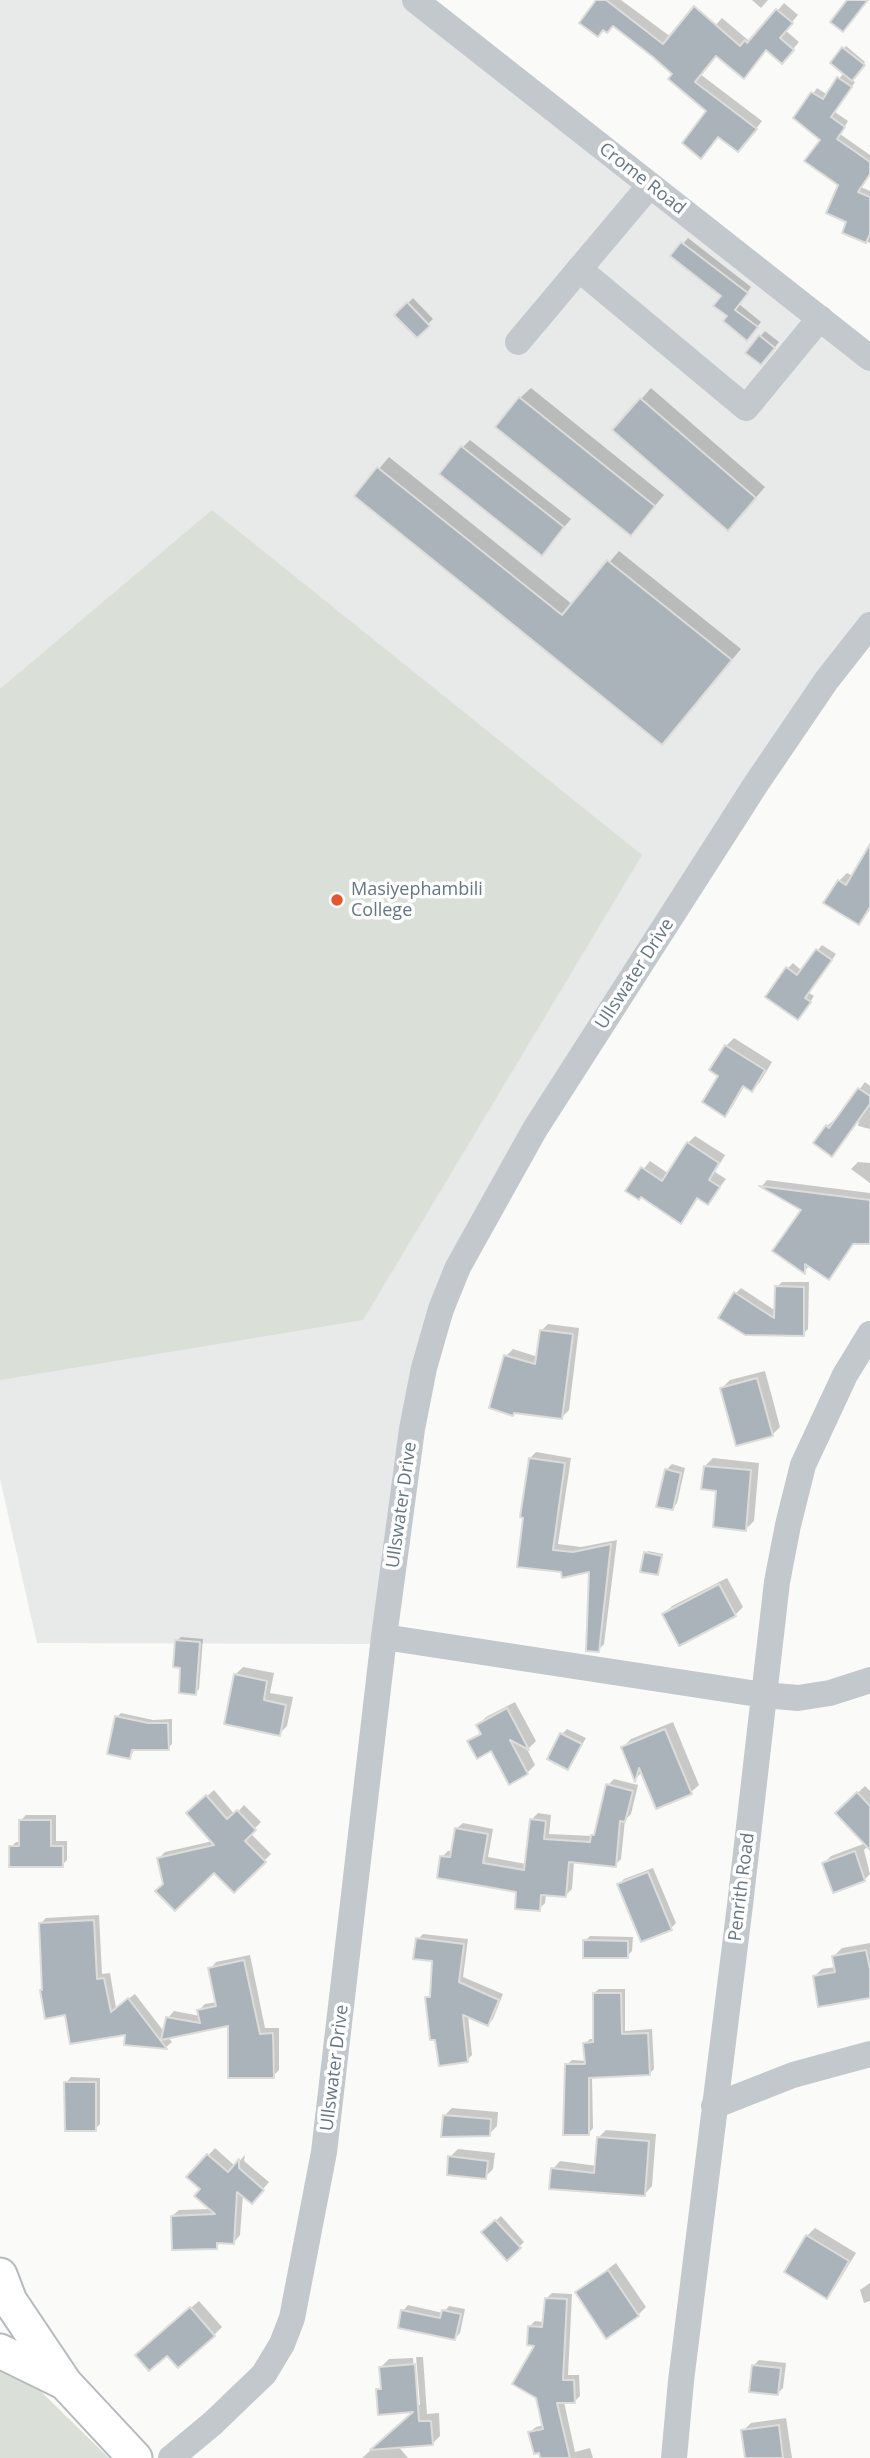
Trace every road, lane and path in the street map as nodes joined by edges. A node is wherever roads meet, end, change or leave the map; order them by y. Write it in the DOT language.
graph roads {
  1 [pos="415,0"];
  2 [pos="650,185"];
  3 [pos="579,269"];
  4 [pos="820,318"];
  5 [pos="518,342"];
  6 [pos="870,358"];
  7 [pos="870,625"];
  8 [pos="870,1334"];
  9 [pos="384,1637"];
  10 [pos="870,1680"];
  11 [pos="764,1695"];
  12 [pos="870,2054"];
  13 [pos="714,2106"];
  14 [pos="3,2293"];
  15 [pos="0,2351"];
  16 [pos="65,2383"];
  17 [pos="135,2458"];
  18 [pos="171,2458"];
  19 [pos="674,2458"];
  1 -- 2 [label="street, Crome Road"];
  2 -- 3 [label="street"];
  2 -- 4 [label="street, Crome Road"];
  3 -- 4 [label="street"];
  3 -- 5 [label="street"];
  4 -- 6 [label="street, Crome Road"];
  7 -- 9 [label="street, Ullswater Drive"];
  8 -- 11 [label="street, Penrith Road"];
  9 -- 11 [label="street"];
  9 -- 18 [label="street, Ullswater Drive"];
  10 -- 11 [label="street"];
  11 -- 13 [label="street, Penrith Road"];
  12 -- 13 [label="street"];
  13 -- 19 [label="street, Penrith Road"];
  14 -- 16 [label="main road"];
  15 -- 16 [label="main road"];
  16 -- 17 [label="main road"];
}
